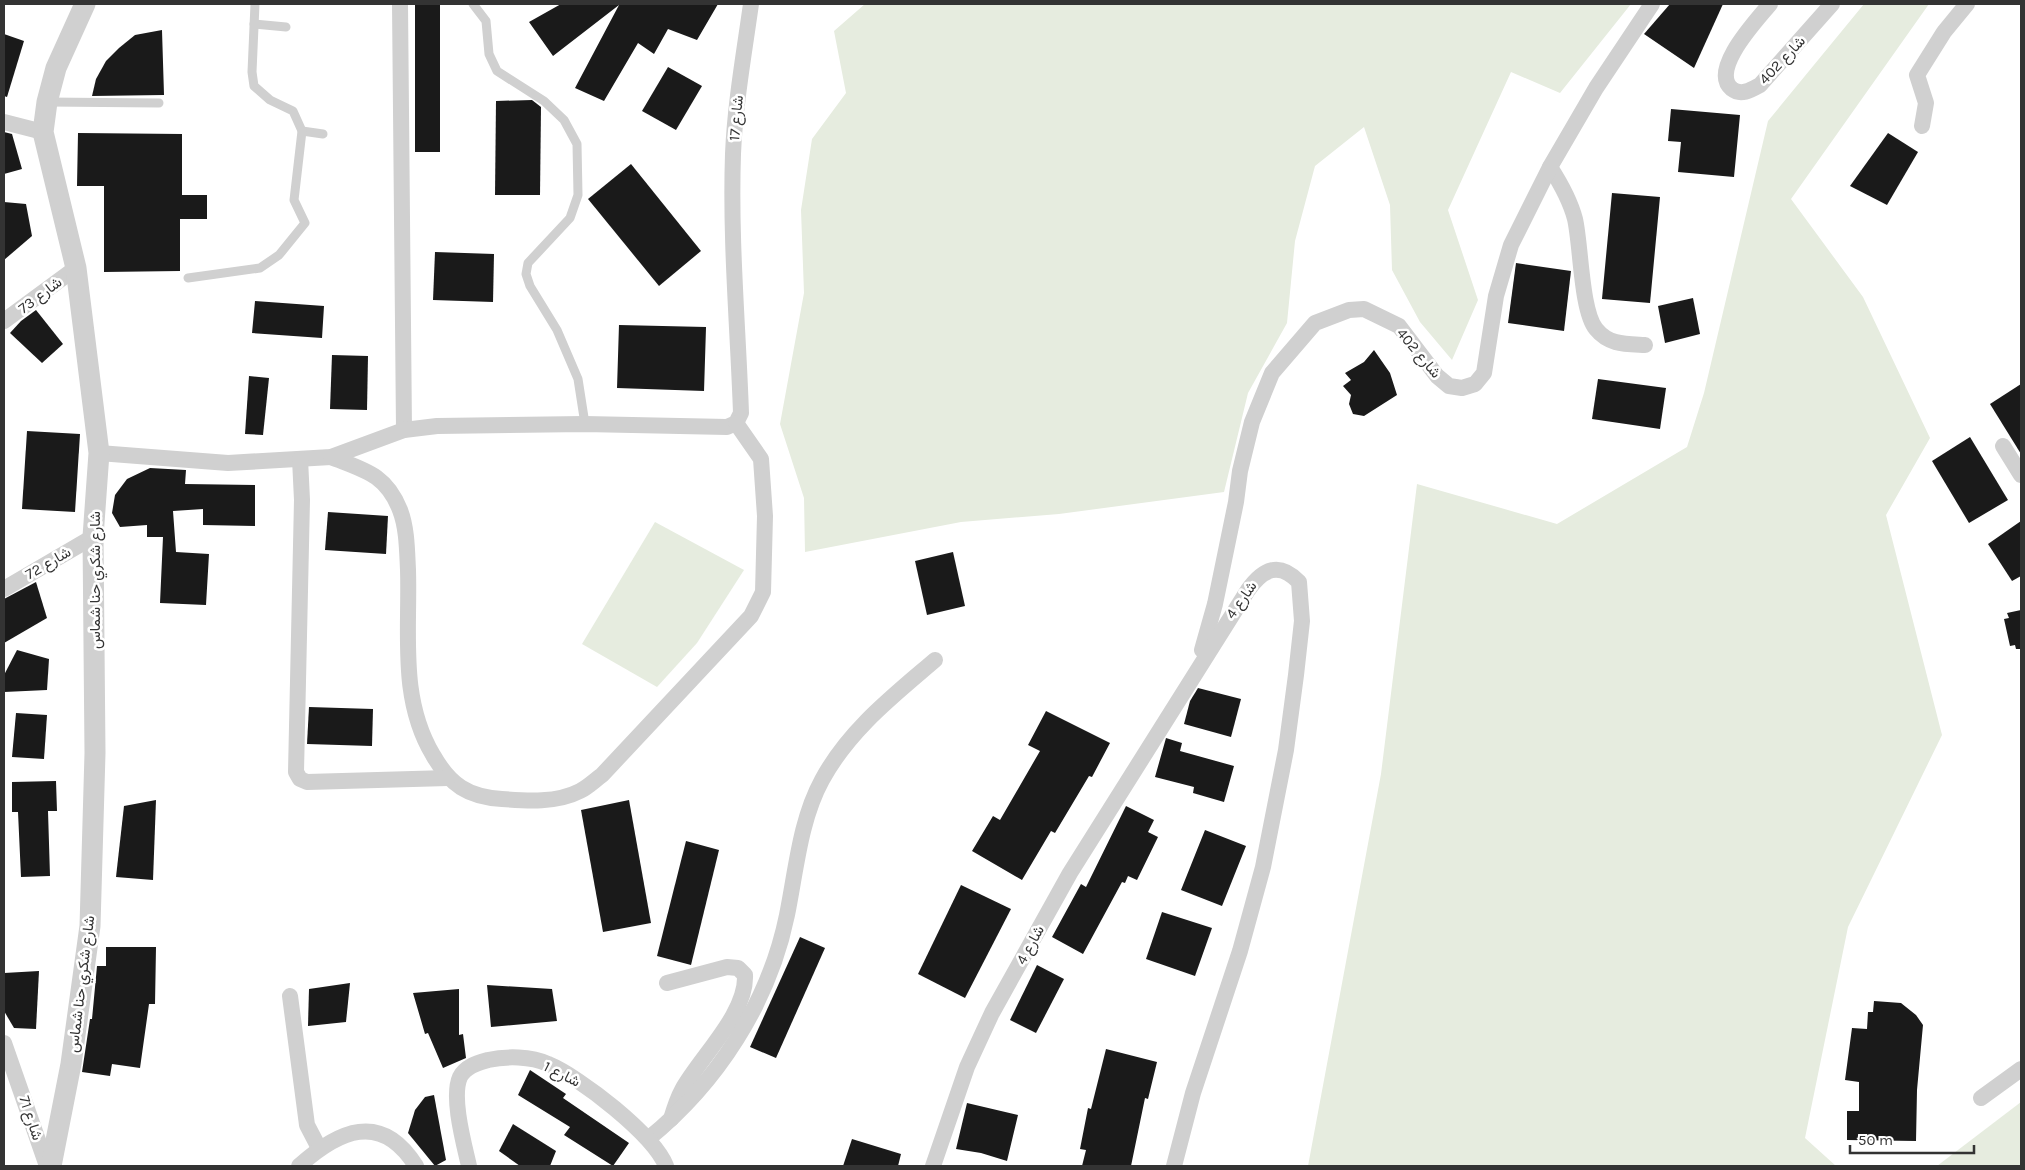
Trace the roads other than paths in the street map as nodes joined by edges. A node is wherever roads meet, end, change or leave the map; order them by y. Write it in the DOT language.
graph roads {
  1 [pos="85,4"];
  2 [pos="256,4"];
  3 [pos="400,4"];
  4 [pos="473,4"];
  5 [pos="751,4"];
  6 [pos="1652,4"];
  7 [pos="1770,4"];
  8 [pos="1832,4"];
  9 [pos="1967,4"];
  10 [pos="254,24"];
  11 [pos="286,27"];
  12 [pos="47,102"];
  13 [pos="159,103"];
  14 [pos="4,122"];
  15 [pos="1922,126"];
  16 [pos="43,132"];
  17 [pos="302,132"];
  18 [pos="324,134"];
  19 [pos="1550,167"];
  20 [pos="76,268"];
  21 [pos="188,278"];
  22 [pos="4,321"];
  23 [pos="1645,345"];
  24 [pos="736,423"];
  25 [pos="585,424"];
  26 [pos="404,430"];
  27 [pos="2003,446"];
  28 [pos="99,453"];
  29 [pos="331,457"];
  30 [pos="300,459"];
  31 [pos="2021,475"];
  32 [pos="93,537"];
  33 [pos="4,590"];
  34 [pos="935,660"];
  35 [pos="1196,669"];
  36 [pos="448,778"];
  37 [pos="667,983"];
  38 [pos="290,996"];
  39 [pos="4,1042"];
  40 [pos="2021,1069"];
  41 [pos="1981,1098"];
  42 [pos="671,1120"];
  43 [pos="648,1139"];
  44 [pos="320,1148"];
  45 [pos="47,1166"];
  46 [pos="51,1166"];
  47 [pos="299,1166"];
  48 [pos="416,1166"];
  49 [pos="469,1166"];
  50 [pos="666,1166"];
  51 [pos="933,1166"];
  52 [pos="1174,1166"];
  1 -- 12 [label="street, شارع شكري حنا شماس"];
  2 -- 10 [label="lane"];
  3 -- 26 [label="street"];
  4 -- 25 [label="lane"];
  5 -- 24 [label="street, شارع 17"];
  6 -- 19 [label="street, شارع 402"];
  7 -- 8 [label="street, شارع 402"];
  9 -- 15 [label="street"];
  10 -- 11 [label="lane"];
  10 -- 17 [label="lane"];
  12 -- 13 [label="lane"];
  12 -- 16 [label="street, شارع شكري حنا شماس"];
  14 -- 16 [label="street"];
  16 -- 20 [label="street, شارع شكري حنا شماس"];
  17 -- 18 [label="lane"];
  17 -- 21 [label="lane"];
  19 -- 23 [label="street"];
  19 -- 35 [label="street, شارع 402"];
  20 -- 22 [label="street, شارع 73"];
  20 -- 28 [label="street, شارع شكري حنا شماس"];
  24 -- 25 [label="street"];
  24 -- 36 [label="street"];
  25 -- 26 [label="street"];
  26 -- 29 [label="street"];
  27 -- 31 [label="street"];
  28 -- 30 [label="street"];
  28 -- 32 [label="street, شارع شكري حنا شماس"];
  29 -- 30 [label="street"];
  29 -- 36 [label="street"];
  30 -- 36 [label="street"];
  32 -- 33 [label="street, شارع 72"];
  32 -- 46 [label="street, شارع شكري حنا شماس"];
  34 -- 42 [label="street"];
  35 -- 51 [label="street, شارع 4"];
  35 -- 52 [label="street, شارع 4"];
  37 -- 42 [label="street"];
  38 -- 44 [label="street"];
  39 -- 45 [label="street, شارع 71"];
  40 -- 41 [label="street"];
  42 -- 43 [label="street"];
  43 -- 49 [label="street, شارع 1"];
  43 -- 50 [label="street, شارع 1"];
  44 -- 47 [label="street"];
  44 -- 48 [label="street"];
}
